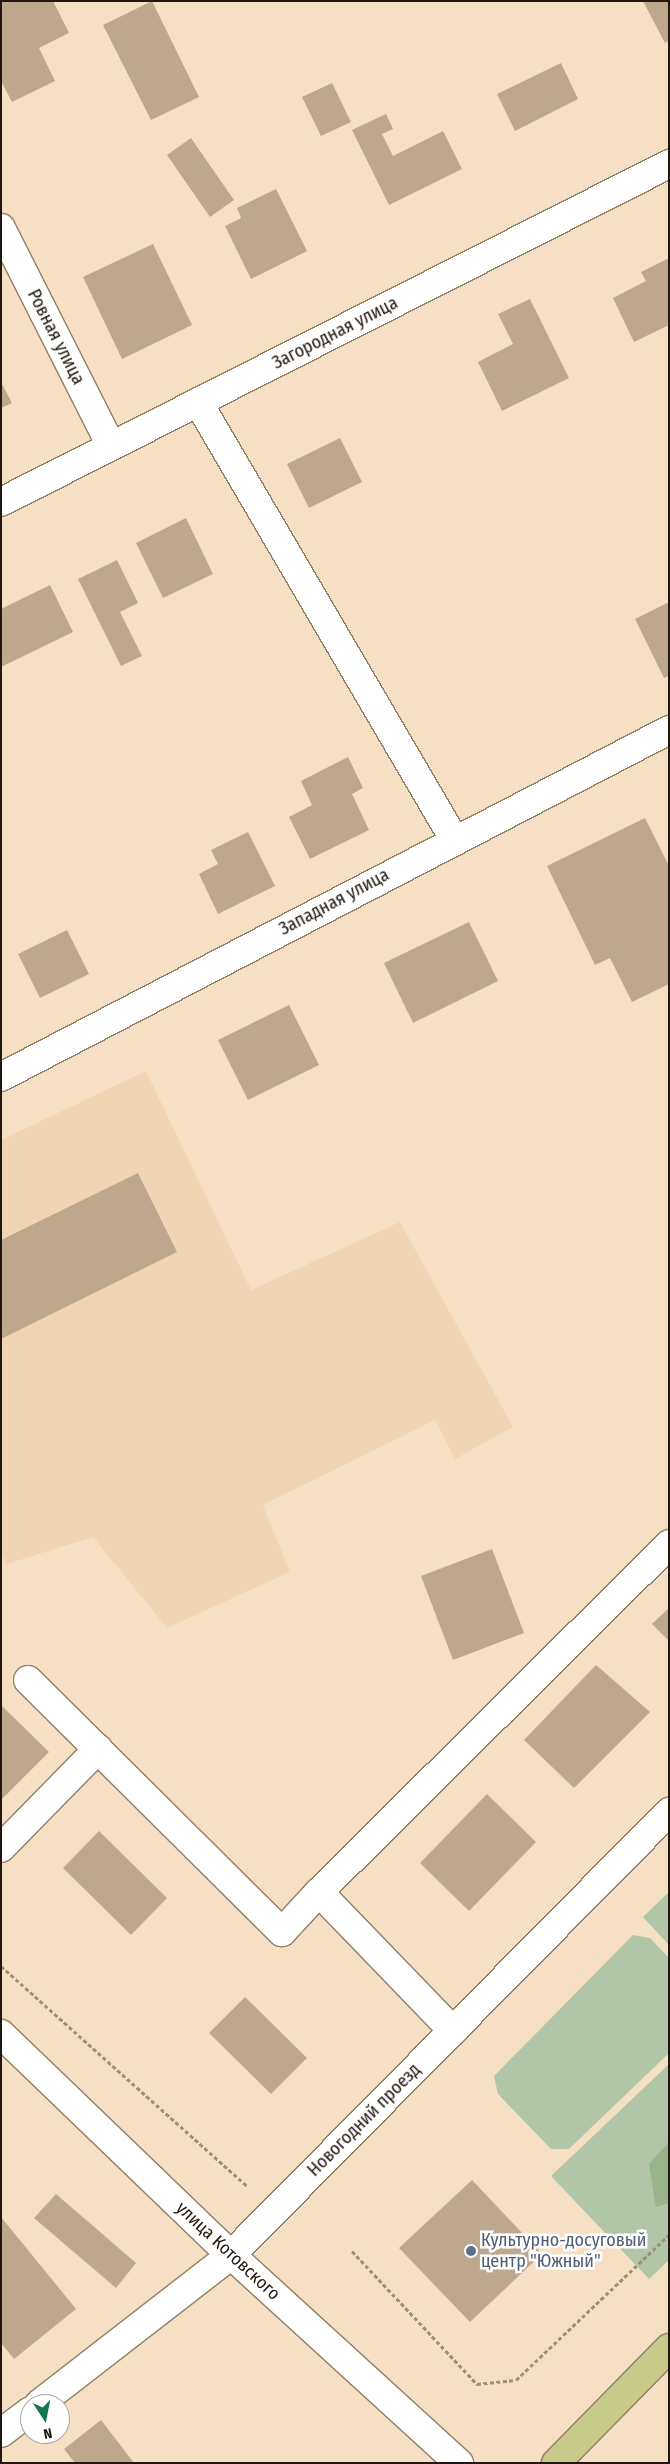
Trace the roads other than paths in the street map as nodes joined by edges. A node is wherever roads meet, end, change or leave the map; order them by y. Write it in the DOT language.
graph roads {
  1 [pos="669,164"];
  2 [pos="1,228"];
  3 [pos="198,402"];
  4 [pos="111,446"];
  5 [pos="1,502"];
  6 [pos="669,730"];
  7 [pos="454,839"];
  8 [pos="1,1077"];
  9 [pos="669,1544"];
  10 [pos="28,1680"];
  11 [pos="98,1749"];
  12 [pos="669,1812"];
  13 [pos="1,1848"];
  14 [pos="319,1892"];
  15 [pos="453,2031"];
  16 [pos="1,2034"];
  17 [pos="231,2255"];
  18 [pos="669,2348"];
  19 [pos="52,2394"];
  20 [pos="20,2419"];
  21 [pos="1,2433"];
  22 [pos="459,2463"];
  23 [pos="556,2463"];
  1 -- 3 [label="street, Загородная улица"];
  2 -- 4 [label="street, Ровная улица"];
  3 -- 4 [label="street, Загородная улица"];
  3 -- 7 [label="street"];
  4 -- 5 [label="street, Загородная улица"];
  6 -- 7 [label="street, Западная улица"];
  7 -- 8 [label="street, Западная улица"];
  9 -- 14 [label="street"];
  10 -- 11 [label="street"];
  11 -- 13 [label="street"];
  11 -- 14 [label="street"];
  12 -- 15 [label="street, Новогодний проезд"];
  14 -- 15 [label="street"];
  15 -- 17 [label="street, Новогодний проезд"];
  16 -- 17 [label="street, улица Котовского"];
  17 -- 19 [label="street, Новогодний проезд"];
  17 -- 22 [label="street, улица Котовского"];
  18 -- 23 [label="main road"];
  20 -- 21 [label="street"];
}
